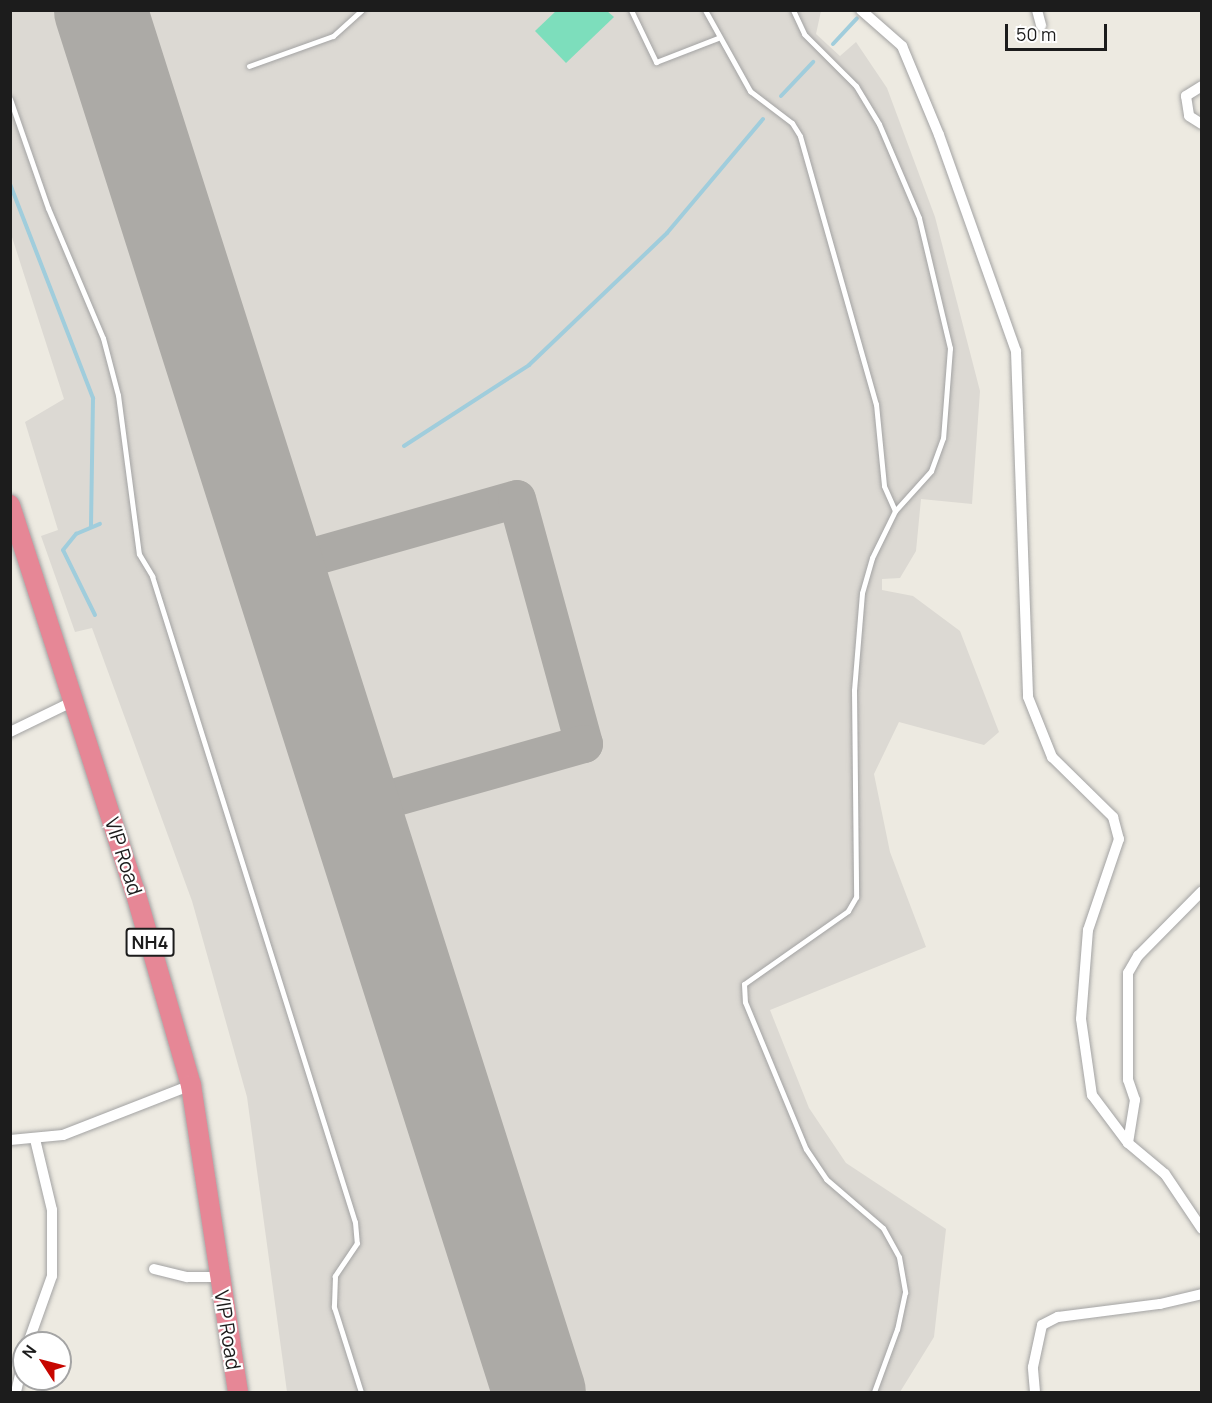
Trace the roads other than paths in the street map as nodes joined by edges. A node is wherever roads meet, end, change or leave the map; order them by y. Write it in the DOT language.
graph roads {
  1 [pos="362,10"];
  2 [pos="631,10"];
  3 [pos="705,10"];
  4 [pos="793,10"];
  5 [pos="861,10"];
  6 [pos="1037,10"];
  7 [pos="1041,25"];
  8 [pos="718,38"];
  9 [pos="249,66"];
  10 [pos="1202,86"];
  11 [pos="10,99"];
  12 [pos="1202,124"];
  13 [pos="10,505"];
  14 [pos="895,511"];
  15 [pos="74,700"];
  16 [pos="10,732"];
  17 [pos="1202,891"];
  18 [pos="191,1085"];
  19 [pos="35,1139"];
  20 [pos="10,1140"];
  21 [pos="1128,1143"];
  22 [pos="1202,1229"];
  23 [pos="154,1269"];
  24 [pos="219,1277"];
  25 [pos="1202,1294"];
  26 [pos="32,1331"];
  27 [pos="238,1392"];
  28 [pos="361,1392"];
  29 [pos="874,1392"];
  30 [pos="1035,1392"];
  1 -- 9 [label="lane"];
  2 -- 8 [label="lane"];
  3 -- 8 [label="lane"];
  4 -- 14 [label="lane"];
  5 -- 21 [label="street"];
  6 -- 7 [label="street"];
  8 -- 14 [label="lane"];
  10 -- 12 [label="street"];
  11 -- 28 [label="lane"];
  13 -- 15 [label="highway, VIP Road / NH4"];
  14 -- 29 [label="lane"];
  15 -- 16 [label="street"];
  15 -- 18 [label="highway, VIP Road / NH4"];
  17 -- 21 [label="street"];
  18 -- 19 [label="street"];
  18 -- 24 [label="highway, VIP Road / NH4"];
  19 -- 20 [label="street"];
  19 -- 26 [label="street"];
  21 -- 22 [label="street"];
  23 -- 24 [label="street"];
  24 -- 27 [label="highway, VIP Road / NH4"];
  25 -- 30 [label="street"];
}
